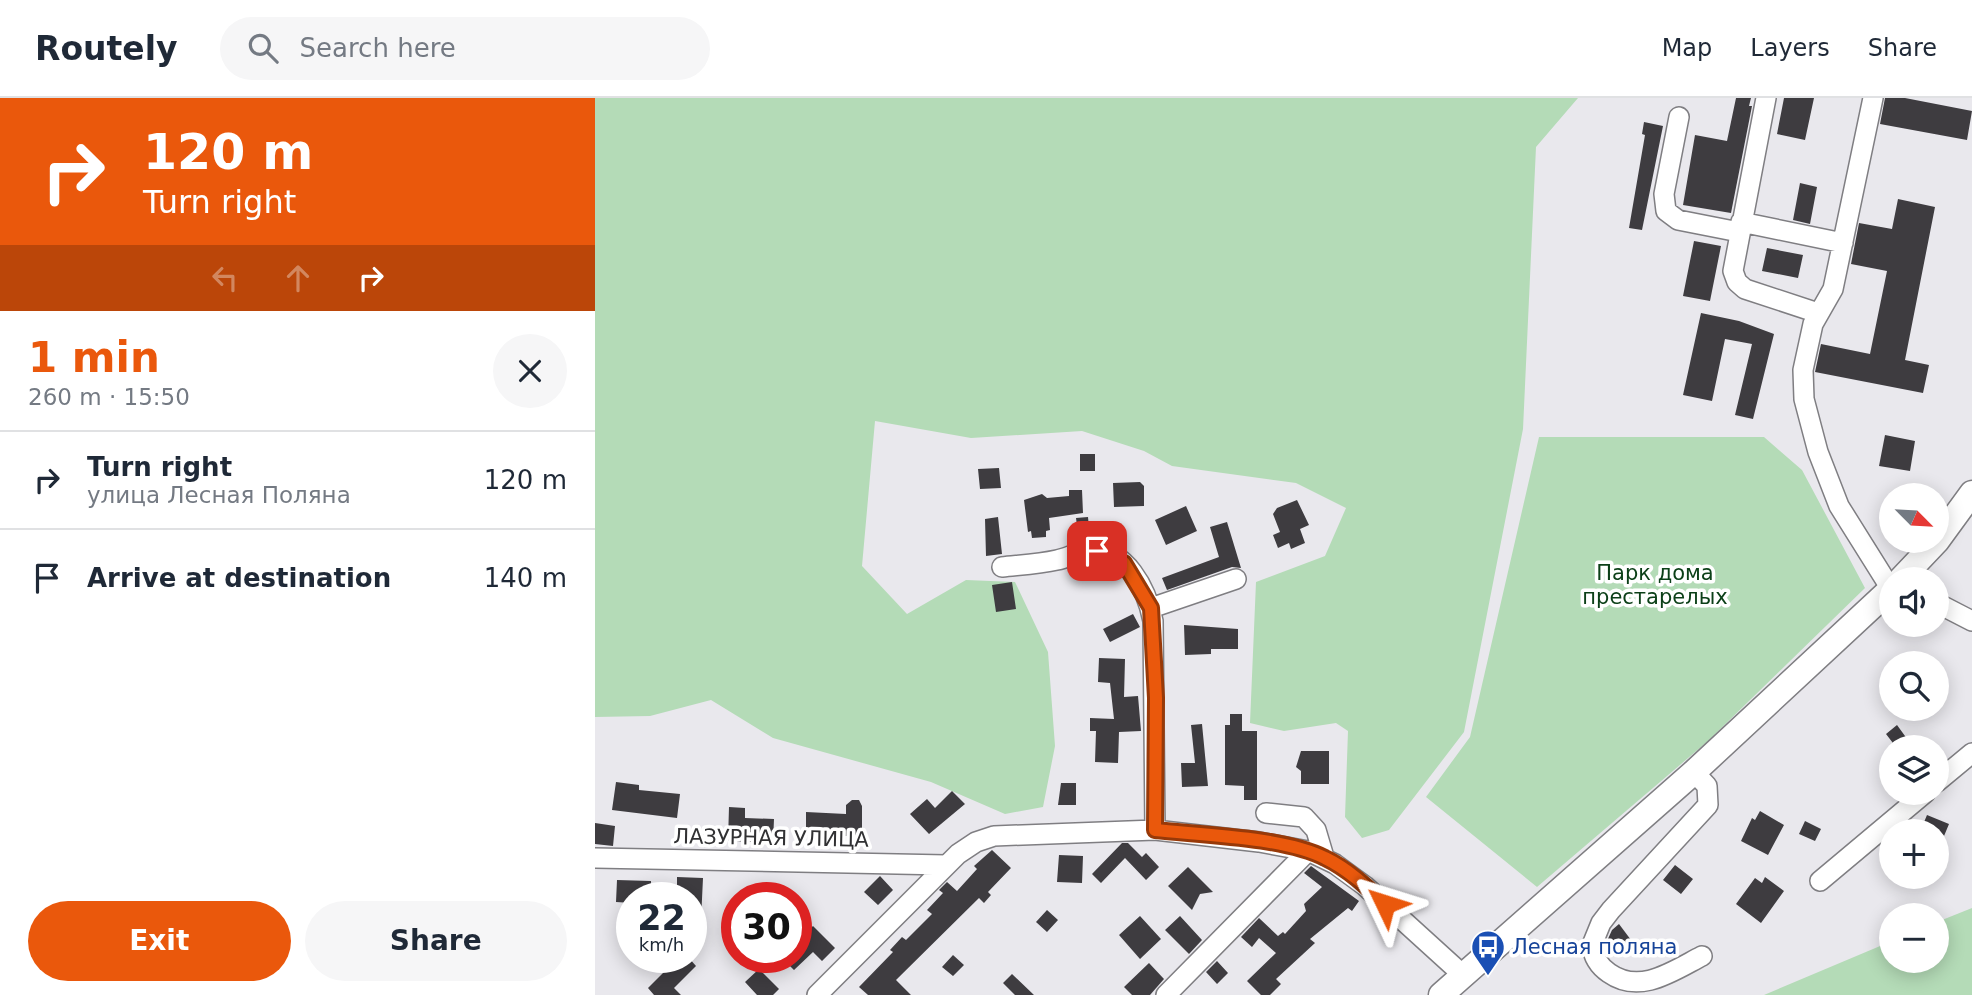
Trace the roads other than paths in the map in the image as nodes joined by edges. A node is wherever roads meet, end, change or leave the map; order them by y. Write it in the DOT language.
graph roads {
  1 [pos="1766,98"];
  2 [pos="1873,98"];
  3 [pos="1679,117"];
  4 [pos="1740,227"];
  5 [pos="1843,243"];
  6 [pos="1818,313"];
  7 [pos="1972,494"];
  8 [pos="1949,525"];
  9 [pos="1926,553"];
  10 [pos="1002,567"];
  11 [pos="1912,567"];
  12 [pos="1879,569"];
  13 [pos="1236,579"];
  14 [pos="1879,599"];
  15 [pos="1151,608"];
  16 [pos="1949,609"];
  17 [pos="1972,621"];
  18 [pos="1972,753"];
  19 [pos="1694,772"];
  20 [pos="1949,772"];
  21 [pos="1911,805"];
  22 [pos="1266,813"];
  23 [pos="1155,830"];
  24 [pos="1316,854"];
  25 [pos="595,858"];
  26 [pos="946,865"];
  27 [pos="1820,881"];
  28 [pos="1702,956"];
  29 [pos="1463,975"];
  30 [pos="817,995"];
  31 [pos="1166,995"];
  32 [pos="1441,995"];
  1 -- 4 [label="street"];
  2 -- 5 [label="street"];
  3 -- 4 [label="street"];
  4 -- 5 [label="street"];
  4 -- 6 [label="street"];
  5 -- 6 [label="street"];
  6 -- 12 [label="street"];
  7 -- 8 [label="main road"];
  9 -- 11 [label="main road"];
  10 -- 15 [label="street"];
  13 -- 15 [label="street"];
  14 -- 19 [label="main road"];
  15 -- 23 [label="street"];
  16 -- 17 [label="street"];
  18 -- 20 [label="street"];
  19 -- 28 [label="street"];
  19 -- 29 [label="main road"];
  21 -- 27 [label="street"];
  22 -- 24 [label="street"];
  23 -- 24 [label="street"];
  23 -- 26 [label="street"];
  24 -- 29 [label="street"];
  24 -- 31 [label="street"];
  25 -- 26 [label="street, ЛАЗУРНАЯ УЛИЦА"];
  26 -- 30 [label="street"];
  29 -- 32 [label="main road"];
}
